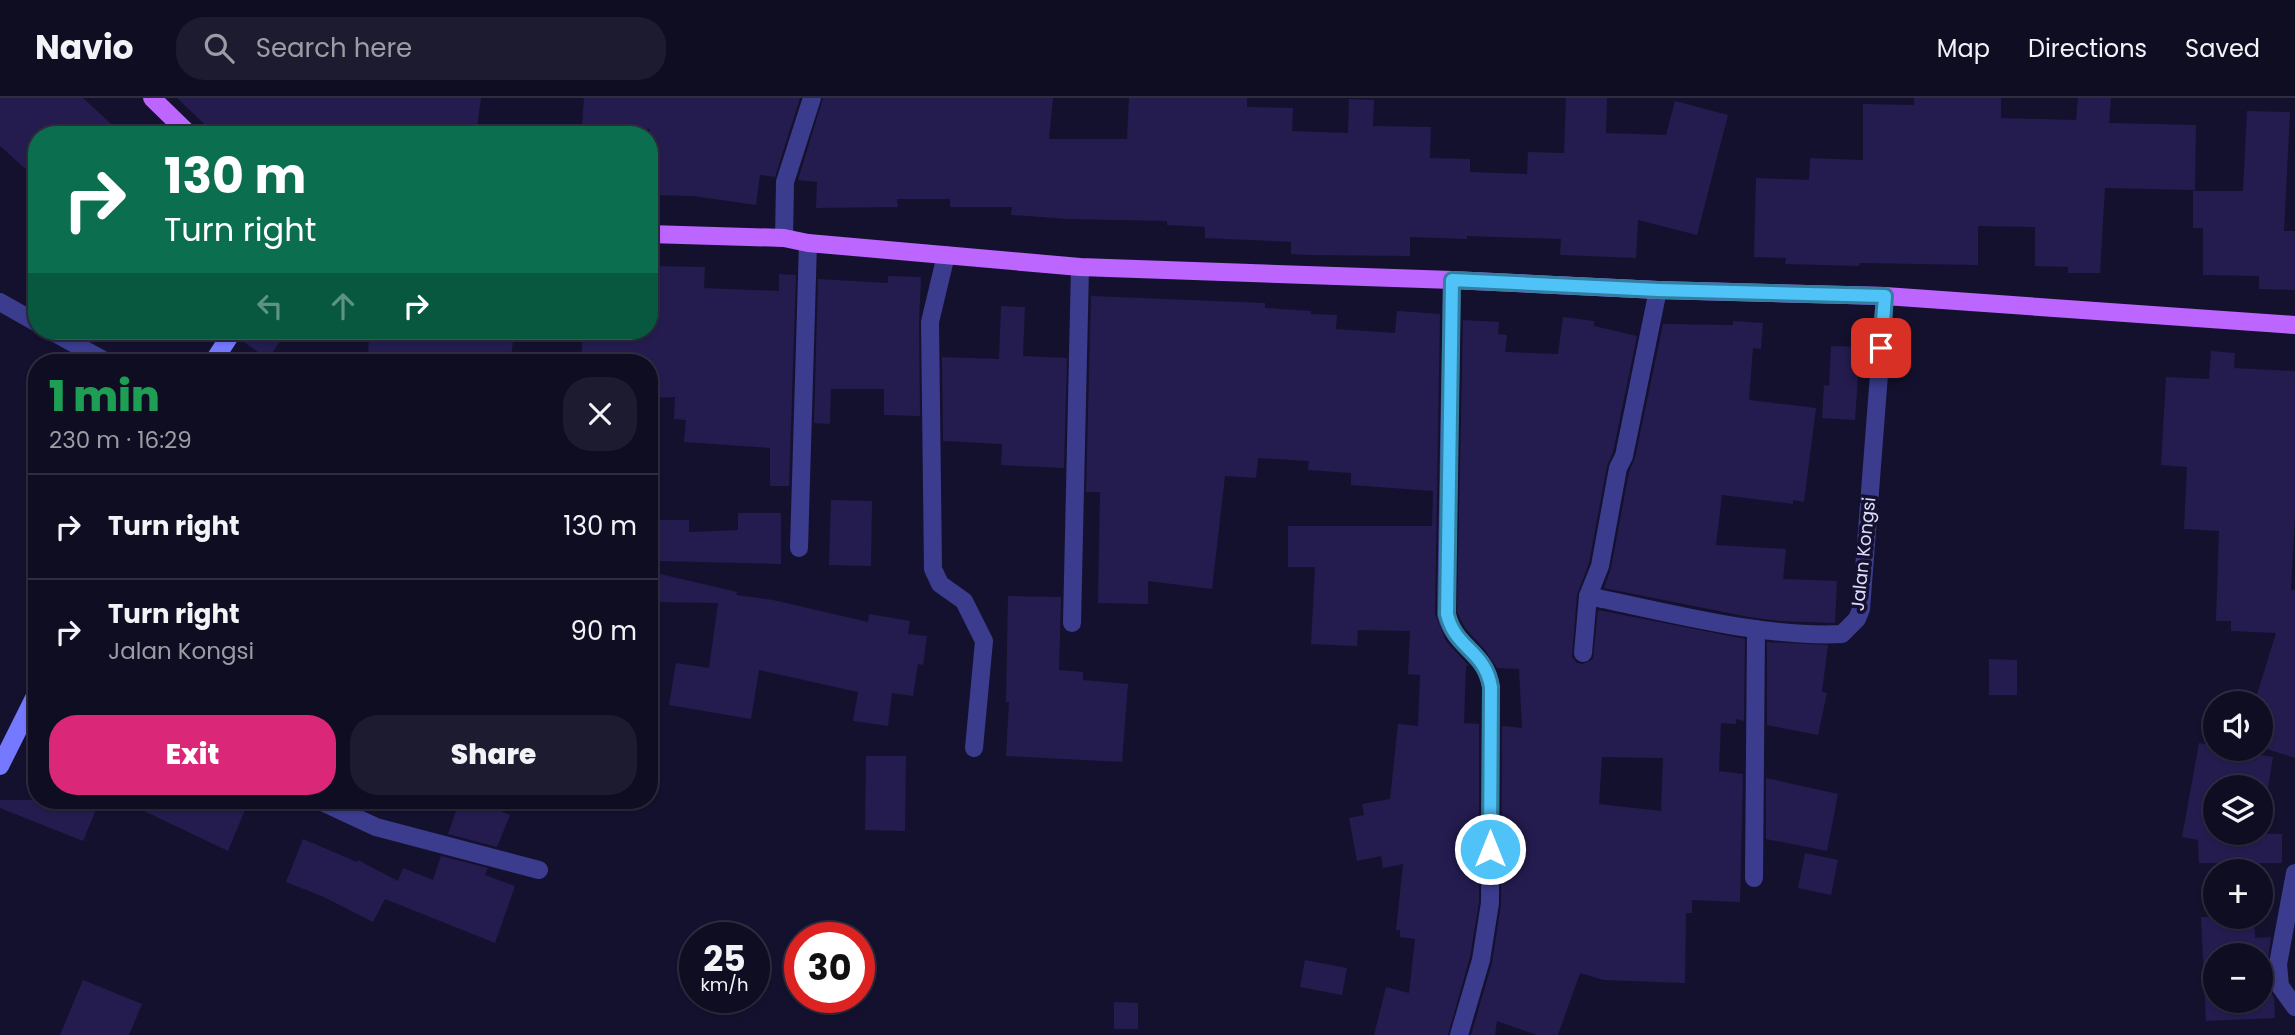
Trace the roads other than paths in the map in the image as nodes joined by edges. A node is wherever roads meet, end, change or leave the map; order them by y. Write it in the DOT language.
graph roads {
  1 [pos="152,98"];
  2 [pos="812,98"];
  3 [pos="181,126"];
  4 [pos="658,234"];
  5 [pos="784,238"];
  6 [pos="808,243"];
  7 [pos="946,255"];
  8 [pos="1080,267"];
  9 [pos="1452,280"];
  10 [pos="1658,290"];
  11 [pos="1885,296"];
  12 [pos="0,302"];
  13 [pos="28,318"];
  14 [pos="2295,325"];
  15 [pos="67,340"];
  16 [pos="93,354"];
  17 [pos="799,548"];
  18 [pos="1588,596"];
  19 [pos="1072,623"];
  20 [pos="1756,629"];
  21 [pos="1583,653"];
  22 [pos="28,710"];
  23 [pos="974,748"];
  24 [pos="0,766"];
  25 [pos="337,809"];
  26 [pos="539,870"];
  27 [pos="2295,873"];
  28 [pos="1754,878"];
  29 [pos="2295,1007"];
  30 [pos="1459,1035"];
  1 -- 3 [label="main road"];
  2 -- 5 [label="street"];
  4 -- 5 [label="main road"];
  5 -- 6 [label="main road"];
  6 -- 7 [label="main road"];
  6 -- 17 [label="street"];
  7 -- 8 [label="main road"];
  7 -- 23 [label="street"];
  8 -- 9 [label="main road"];
  8 -- 19 [label="street"];
  9 -- 10 [label="main road"];
  9 -- 30 [label="street"];
  10 -- 11 [label="main road"];
  10 -- 18 [label="street"];
  11 -- 14 [label="main road"];
  11 -- 20 [label="street, Jalan Kongsi"];
  12 -- 13 [label="street"];
  15 -- 16 [label="street"];
  18 -- 20 [label="street, Jalan Kongsi"];
  18 -- 21 [label="street"];
  20 -- 28 [label="street"];
  22 -- 24 [label="main road"];
  25 -- 26 [label="street"];
  27 -- 29 [label="street"];
}
